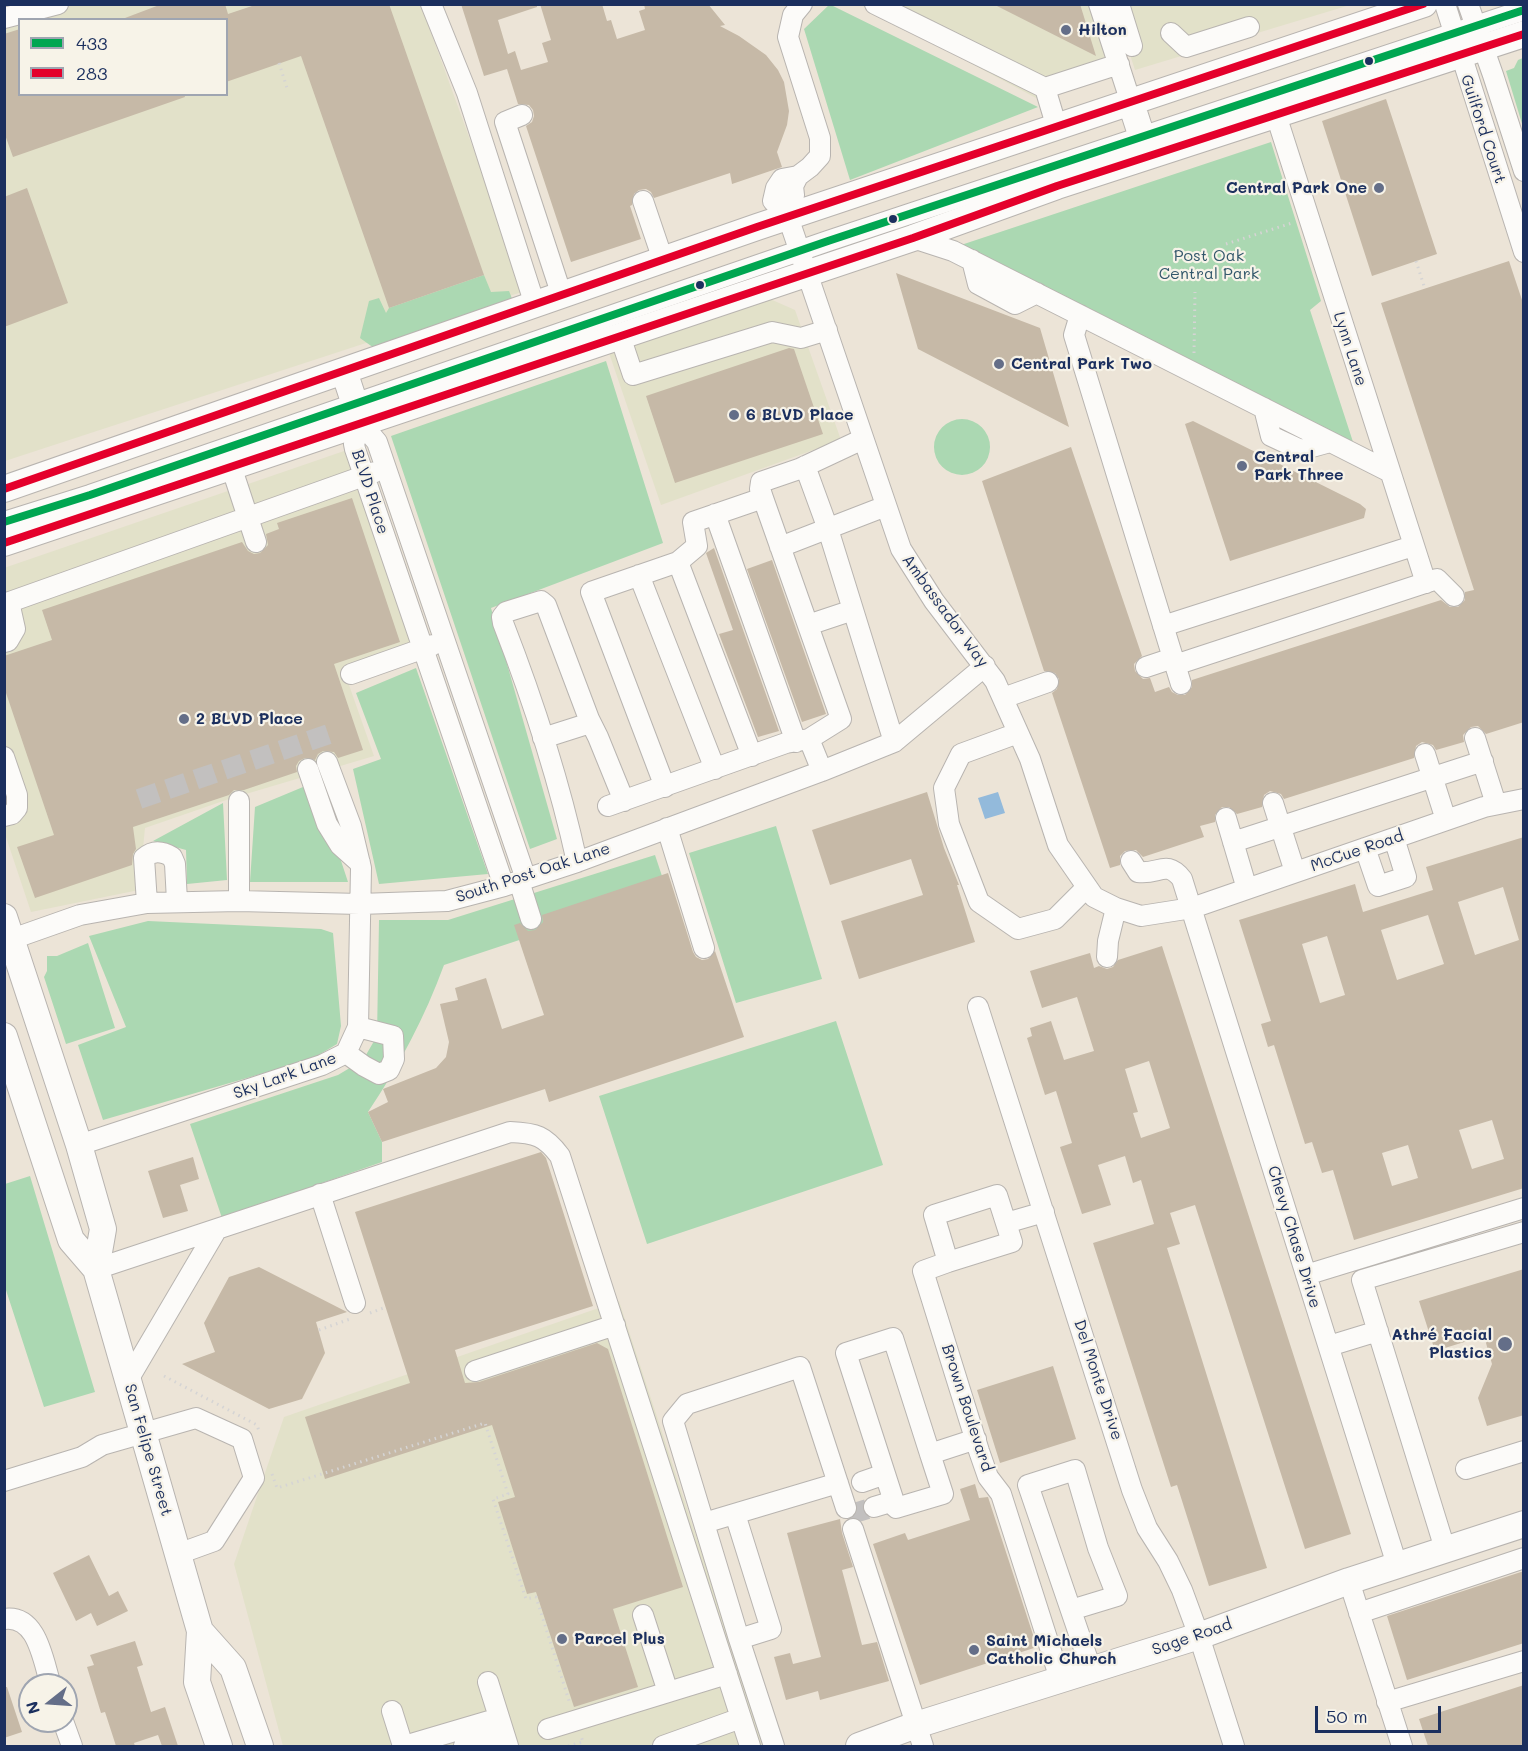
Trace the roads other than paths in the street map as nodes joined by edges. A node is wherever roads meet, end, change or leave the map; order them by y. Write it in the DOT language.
graph roads {
  1 [pos="58,4"];
  2 [pos="431,4"];
  3 [pos="802,4"];
  4 [pos="875,4"];
  5 [pos="1099,4"];
  6 [pos="1119,4"];
  7 [pos="1424,4"];
  8 [pos="1500,4"];
  9 [pos="1524,10"];
  10 [pos="4,18"];
  11 [pos="1475,23"];
  12 [pos="1249,27"];
  13 [pos="1452,28"];
  14 [pos="1171,33"];
  15 [pos="1524,34"];
  16 [pos="1132,46"];
  17 [pos="1119,64"];
  18 [pos="1045,88"];
  19 [pos="522,115"];
  20 [pos="1276,115"];
  21 [pos="1057,128"];
  22 [pos="1140,130"];
  23 [pos="1524,171"];
  24 [pos="643,201"];
  25 [pos="947,226"];
  26 [pos="913,238"];
  27 [pos="797,246"];
  28 [pos="953,251"];
  29 [pos="1524,252"];
  30 [pos="663,260"];
  31 [pos="562,296"];
  32 [pos="535,305"];
  33 [pos="1080,315"];
  34 [pos="826,330"];
  35 [pos="620,336"];
  36 [pos="353,397"];
  37 [pos="863,440"];
  38 [pos="231,466"];
  39 [pos="805,466"];
  40 [pos="386,468"];
  41 [pos="1390,472"];
  42 [pos="364,476"];
  43 [pos="4,489"];
  44 [pos="763,498"];
  45 [pos="886,506"];
  46 [pos="4,511"];
  47 [pos="715,514"];
  48 [pos="248,517"];
  49 [pos="4,522"];
  50 [pos="828,528"];
  51 [pos="256,542"];
  52 [pos="4,543"];
  53 [pos="1413,546"];
  54 [pos="780,547"];
  55 [pos="678,562"];
  56 [pos="639,575"];
  57 [pos="1426,582"];
  58 [pos="1454,596"];
  59 [pos="7,603"];
  60 [pos="853,610"];
  61 [pos="808,626"];
  62 [pos="1163,626"];
  63 [pos="444,640"];
  64 [pos="4,642"];
  65 [pos="423,648"];
  66 [pos="985,666"];
  67 [pos="1146,667"];
  68 [pos="1176,669"];
  69 [pos="351,674"];
  70 [pos="1048,682"];
  71 [pos="1003,698"];
  72 [pos="589,719"];
  73 [pos="1018,733"];
  74 [pos="543,738"];
  75 [pos="1476,738"];
  76 [pos="803,741"];
  77 [pos="894,742"];
  78 [pos="1425,754"];
  79 [pos="752,756"];
  80 [pos="4,757"];
  81 [pos="1483,761"];
  82 [pos="327,762"];
  83 [pos="308,769"];
  84 [pos="715,769"];
  85 [pos="822,771"];
  86 [pos="1433,777"];
  87 [pos="664,786"];
  88 [pos="1524,800"];
  89 [pos="239,801"];
  90 [pos="1273,803"];
  91 [pos="1496,804"];
  92 [pos="4,816"];
  93 [pos="1226,818"];
  94 [pos="1446,820"];
  95 [pos="1280,826"];
  96 [pos="667,828"];
  97 [pos="1394,838"];
  98 [pos="1233,842"];
  99 [pos="1365,848"];
  100 [pos="1131,861"];
  101 [pos="577,862"];
  102 [pos="360,863"];
  103 [pos="1295,872"];
  104 [pos="516,882"];
  105 [pos="1087,887"];
  106 [pos="1247,889"];
  107 [pos="177,901"];
  108 [pos="239,901"];
  109 [pos="147,903"];
  110 [pos="360,904"];
  111 [pos="1192,908"];
  112 [pos="1116,909"];
  113 [pos="531,919"];
  114 [pos="7,932"];
  115 [pos="704,948"];
  116 [pos="1107,957"];
  117 [pos="978,1007"];
  118 [pos="358,1027"];
  119 [pos="4,1036"];
  120 [pos="346,1053"];
  121 [pos="79,1145"];
  122 [pos="320,1194"];
  123 [pos="1524,1208"];
  124 [pos="1044,1212"];
  125 [pos="1006,1223"];
  126 [pos="216,1229"];
  127 [pos="1524,1232"];
  128 [pos="948,1262"];
  129 [pos="96,1269"];
  130 [pos="1306,1275"];
  131 [pos="355,1302"];
  132 [pos="615,1325"];
  133 [pos="1378,1331"];
  134 [pos="1329,1346"];
  135 [pos="475,1371"];
  136 [pos="128,1380"];
  137 [pos="144,1434"];
  138 [pos="976,1439"];
  139 [pos="1524,1451"];
  140 [pos="930,1454"];
  141 [pos="1466,1469"];
  142 [pos="885,1474"];
  143 [pos="4,1481"];
  144 [pos="1028,1485"];
  145 [pos="849,1489"];
  146 [pos="1001,1494"];
  147 [pos="894,1501"];
  148 [pos="874,1507"];
  149 [pos="735,1514"];
  150 [pos="704,1523"];
  151 [pos="1524,1524"];
  152 [pos="853,1529"];
  153 [pos="1445,1549"];
  154 [pos="178,1554"];
  155 [pos="1524,1558"];
  156 [pos="1397,1565"];
  157 [pos="1349,1581"];
  158 [pos="1071,1610"];
  159 [pos="1359,1613"];
  160 [pos="643,1615"];
  161 [pos="4,1619"];
  162 [pos="200,1631"];
  163 [pos="1199,1635"];
  164 [pos="738,1639"];
  165 [pos="1524,1661"];
  166 [pos="1091,1670"];
  167 [pos="47,1673"];
  168 [pos="727,1674"];
  169 [pos="1060,1679"];
  170 [pos="488,1682"];
  171 [pos="668,1692"];
  172 [pos="1388,1702"];
  173 [pos="392,1711"];
  174 [pos="741,1718"];
  175 [pos="548,1729"];
  176 [pos="502,1736"];
  177 [pos="920,1736"];
  178 [pos="219,1746"];
  179 [pos="260,1746"];
  180 [pos="404,1746"];
  181 [pos="434,1746"];
  182 [pos="464,1746"];
  183 [pos="663,1746"];
  184 [pos="750,1746"];
  185 [pos="774,1746"];
  186 [pos="859,1746"];
  187 [pos="1234,1746"];
  188 [pos="1402,1746"];
  1 -- 10 [label="street"];
  2 -- 32 [label="street"];
  3 -- 27 [label="street"];
  4 -- 18 [label="street"];
  5 -- 17 [label="street"];
  6 -- 16 [label="street"];
  7 -- 22 [label="main road"];
  8 -- 11 [label="street"];
  9 -- 11 [label="street"];
  11 -- 13 [label="main road"];
  11 -- 13 [label="street"];
  11 -- 15 [label="main road"];
  11 -- 23 [label="street, Guilford Court"];
  12 -- 14 [label="street"];
  13 -- 20 [label="main road"];
  13 -- 22 [label="street"];
  13 -- 29 [label="street, Guilford Court"];
  17 -- 18 [label="street"];
  17 -- 22 [label="street"];
  18 -- 21 [label="street"];
  19 -- 31 [label="street"];
  20 -- 22 [label="main road"];
  20 -- 41 [label="street, Lynn Lane"];
  21 -- 22 [label="main road"];
  21 -- 27 [label="main road"];
  22 -- 25 [label="main road"];
  22 -- 27 [label="street"];
  24 -- 30 [label="street"];
  25 -- 26 [label="main road"];
  25 -- 28 [label="street"];
  26 -- 27 [label="main road"];
  26 -- 28 [label="street"];
  27 -- 30 [label="main road"];
  27 -- 34 [label="street, Ambassador Way"];
  27 -- 35 [label="main road"];
  27 -- 36 [label="street"];
  28 -- 33 [label="street"];
  30 -- 31 [label="main road"];
  31 -- 32 [label="main road"];
  32 -- 36 [label="main road"];
  33 -- 41 [label="street"];
  33 -- 62 [label="street"];
  34 -- 35 [label="street"];
  34 -- 37 [label="street, Ambassador Way"];
  35 -- 36 [label="main road"];
  36 -- 38 [label="main road"];
  36 -- 40 [label="street, BLVD Place"];
  36 -- 42 [label="street, BLVD Place"];
  36 -- 43 [label="main road"];
  36 -- 46 [label="street"];
  36 -- 49 [label="street"];
  37 -- 39 [label="street"];
  37 -- 45 [label="street, Ambassador Way"];
  38 -- 48 [label="street"];
  38 -- 52 [label="main road"];
  39 -- 44 [label="street"];
  39 -- 50 [label="street"];
  40 -- 42 [label="street"];
  40 -- 63 [label="street, BLVD Place"];
  41 -- 53 [label="street, Lynn Lane"];
  42 -- 48 [label="street"];
  42 -- 65 [label="street, BLVD Place"];
  44 -- 47 [label="street"];
  44 -- 54 [label="street"];
  45 -- 50 [label="street"];
  45 -- 66 [label="street, Ambassador Way"];
  47 -- 55 [label="street"];
  47 -- 76 [label="street"];
  48 -- 51 [label="street"];
  48 -- 59 [label="street"];
  50 -- 54 [label="street"];
  50 -- 60 [label="street"];
  53 -- 57 [label="street, Lynn Lane"];
  53 -- 62 [label="street"];
  54 -- 61 [label="street"];
  55 -- 56 [label="street"];
  55 -- 79 [label="street"];
  56 -- 84 [label="street"];
  56 -- 87 [label="street"];
  57 -- 58 [label="street"];
  57 -- 68 [label="street"];
  59 -- 64 [label="street"];
  60 -- 61 [label="street"];
  60 -- 77 [label="street"];
  61 -- 76 [label="street"];
  62 -- 68 [label="street"];
  63 -- 65 [label="street"];
  63 -- 104 [label="street, BLVD Place"];
  65 -- 69 [label="street"];
  65 -- 104 [label="street, BLVD Place"];
  66 -- 71 [label="street, Ambassador Way"];
  66 -- 77 [label="street, South Post Oak Lane"];
  67 -- 68 [label="street"];
  70 -- 71 [label="street"];
  71 -- 73 [label="street, Ambassador Way"];
  72 -- 74 [label="street"];
  72 -- 74 [label="street"];
  72 -- 87 [label="street"];
  73 -- 105 [label="street, Ambassador Way"];
  73 -- 105 [label="street"];
  74 -- 101 [label="street"];
  75 -- 81 [label="street"];
  76 -- 79 [label="street"];
  76 -- 85 [label="street"];
  77 -- 85 [label="street, South Post Oak Lane"];
  78 -- 86 [label="street"];
  79 -- 84 [label="street"];
  80 -- 92 [label="street"];
  81 -- 86 [label="street"];
  81 -- 91 [label="street"];
  82 -- 102 [label="street, Sky Lark Lane"];
  83 -- 102 [label="street"];
  84 -- 87 [label="street"];
  85 -- 96 [label="street, South Post Oak Lane"];
  86 -- 94 [label="street"];
  86 -- 95 [label="street"];
  88 -- 91 [label="street, McCue Road"];
  89 -- 108 [label="street"];
  90 -- 95 [label="street"];
  91 -- 94 [label="street, McCue Road"];
  93 -- 98 [label="street"];
  94 -- 97 [label="street, McCue Road"];
  95 -- 98 [label="street"];
  95 -- 103 [label="street"];
  96 -- 101 [label="street, South Post Oak Lane"];
  96 -- 115 [label="street"];
  97 -- 99 [label="street, McCue Road"];
  97 -- 99 [label="street"];
  98 -- 106 [label="street"];
  99 -- 103 [label="street, McCue Road"];
  100 -- 111 [label="street, Chevy Chase Drive"];
  101 -- 104 [label="street, South Post Oak Lane"];
  102 -- 110 [label="street, Sky Lark Lane"];
  103 -- 106 [label="street, McCue Road"];
  104 -- 110 [label="street, South Post Oak Lane"];
  104 -- 113 [label="street"];
  105 -- 112 [label="street, Ambassador Way"];
  106 -- 111 [label="street, McCue Road"];
  107 -- 108 [label="street, South Post Oak Lane"];
  107 -- 109 [label="street, South Post Oak Lane"];
  107 -- 109 [label="street"];
  108 -- 110 [label="street, South Post Oak Lane"];
  109 -- 114 [label="street, South Post Oak Lane"];
  110 -- 118 [label="street, Sky Lark Lane"];
  111 -- 112 [label="street, Ambassador Way"];
  111 -- 130 [label="street, Chevy Chase Drive"];
  112 -- 116 [label="street"];
  114 -- 121 [label="main road, San Felipe Street"];
  117 -- 124 [label="street, Del Monte Drive"];
  118 -- 120 [label="street, Sky Lark Lane"];
  118 -- 120 [label="street"];
  119 -- 129 [label="main road, San Felipe Street"];
  120 -- 121 [label="street, Sky Lark Lane"];
  121 -- 129 [label="main road, San Felipe Street"];
  122 -- 126 [label="street"];
  122 -- 131 [label="street"];
  122 -- 132 [label="street"];
  123 -- 130 [label="street"];
  124 -- 125 [label="street"];
  124 -- 163 [label="street, Del Monte Drive"];
  125 -- 128 [label="street"];
  125 -- 128 [label="street"];
  126 -- 129 [label="street"];
  126 -- 136 [label="street"];
  127 -- 133 [label="street"];
  128 -- 138 [label="street, Brown Boulevard"];
  129 -- 136 [label="main road, San Felipe Street"];
  130 -- 134 [label="street, Chevy Chase Drive"];
  132 -- 135 [label="street"];
  132 -- 168 [label="street"];
  133 -- 134 [label="street"];
  133 -- 153 [label="street"];
  134 -- 156 [label="street, Chevy Chase Drive"];
  136 -- 137 [label="main road, San Felipe Street"];
  137 -- 143 [label="street"];
  137 -- 154 [label="main road, San Felipe Street"];
  137 -- 154 [label="street"];
  138 -- 140 [label="street"];
  138 -- 146 [label="street, Brown Boulevard"];
  139 -- 141 [label="street"];
  140 -- 142 [label="street"];
  140 -- 147 [label="street"];
  142 -- 145 [label="street"];
  142 -- 147 [label="street"];
  144 -- 146 [label="street"];
  144 -- 158 [label="street"];
  144 -- 158 [label="street"];
  145 -- 149 [label="street"];
  145 -- 150 [label="street"];
  146 -- 169 [label="street, Brown Boulevard"];
  147 -- 148 [label="street"];
  149 -- 150 [label="street"];
  149 -- 164 [label="street"];
  150 -- 164 [label="street"];
  151 -- 153 [label="main road, Sage Road"];
  152 -- 177 [label="street"];
  153 -- 156 [label="main road, Sage Road"];
  154 -- 162 [label="main road, San Felipe Street"];
  155 -- 159 [label="street"];
  156 -- 157 [label="main road, Sage Road"];
  157 -- 159 [label="street"];
  157 -- 163 [label="main road, Sage Road"];
  158 -- 166 [label="street"];
  159 -- 172 [label="street"];
  160 -- 171 [label="street"];
  161 -- 167 [label="street"];
  162 -- 178 [label="main road, San Felipe Street"];
  162 -- 179 [label="main road, San Felipe Street"];
  163 -- 166 [label="main road, Sage Road"];
  163 -- 187 [label="street, Del Monte Drive"];
  164 -- 185 [label="street"];
  165 -- 172 [label="street"];
  166 -- 169 [label="main road, Sage Road"];
  168 -- 171 [label="street"];
  168 -- 174 [label="street"];
  169 -- 177 [label="main road, Sage Road"];
  170 -- 176 [label="street"];
  171 -- 175 [label="street"];
  172 -- 188 [label="street"];
  173 -- 180 [label="street"];
  174 -- 183 [label="street"];
  174 -- 184 [label="street"];
  176 -- 180 [label="street"];
  176 -- 181 [label="street"];
  176 -- 182 [label="street"];
  177 -- 186 [label="main road, Sage Road"];
}
